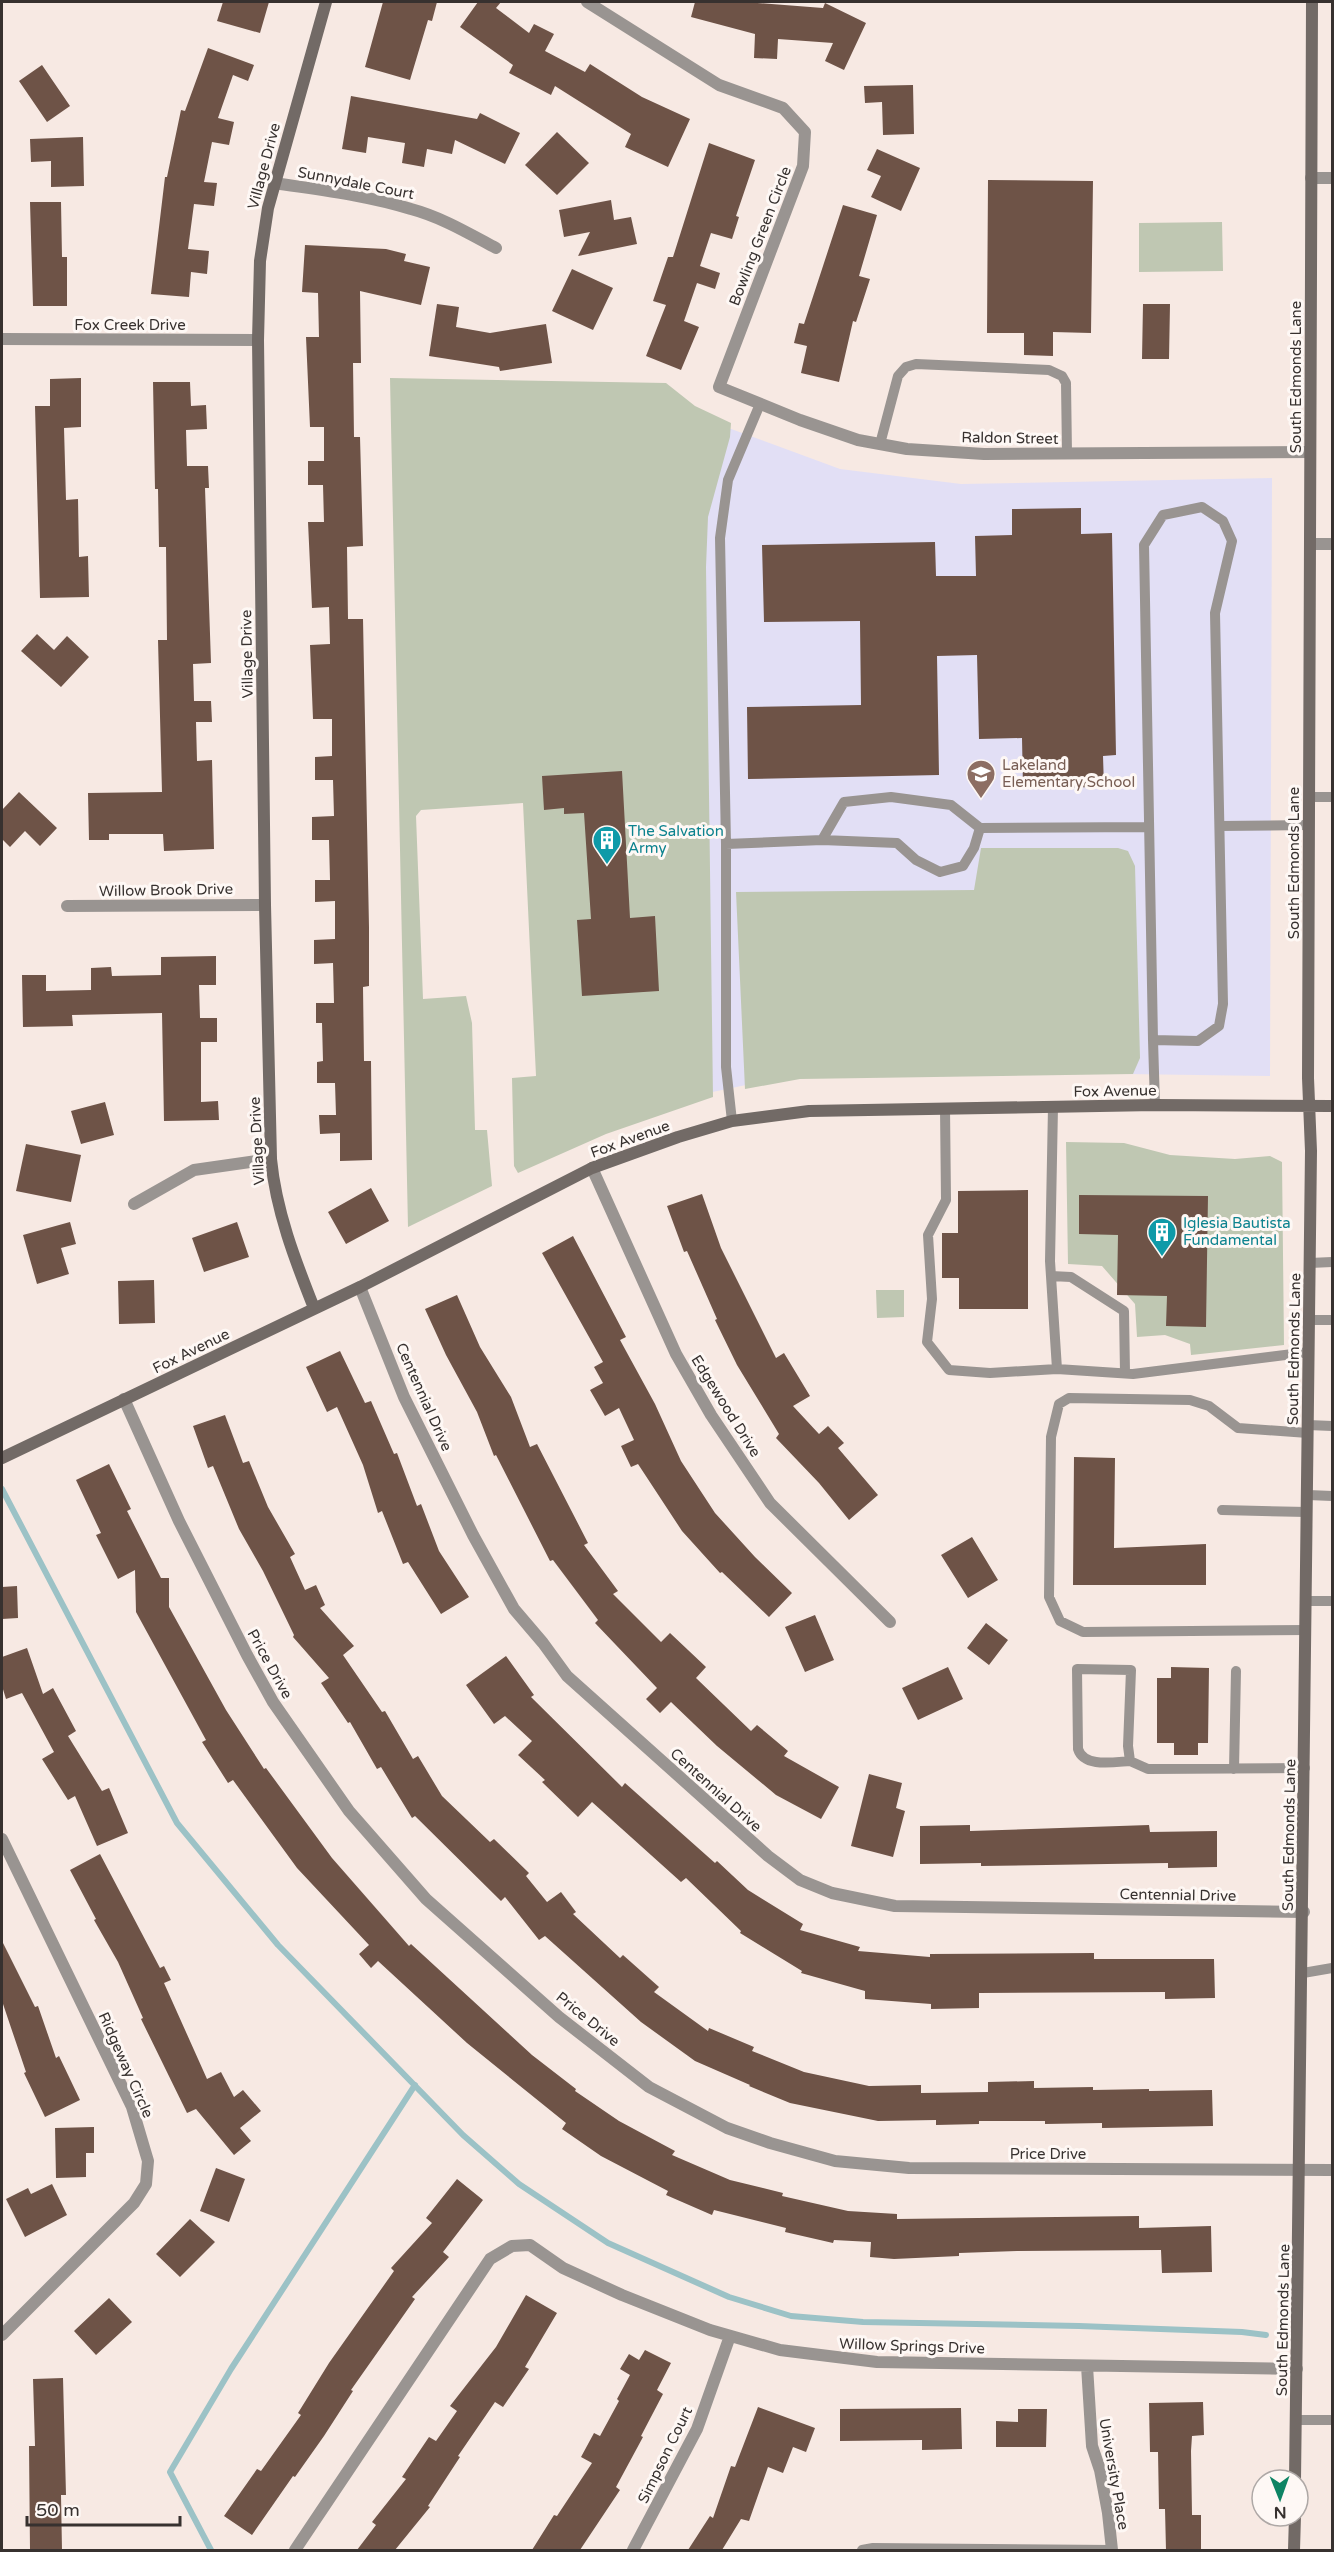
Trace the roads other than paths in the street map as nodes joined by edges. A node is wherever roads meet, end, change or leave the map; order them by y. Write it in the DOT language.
graph roads {
  1 [pos="326,2"];
  2 [pos="587,2"];
  3 [pos="1312,2"];
  4 [pos="1311,178"];
  5 [pos="1332,178"];
  6 [pos="274,183"];
  7 [pos="496,248"];
  8 [pos="2,339"];
  9 [pos="258,340"];
  10 [pos="719,387"];
  11 [pos="760,404"];
  12 [pos="880,444"];
  13 [pos="1310,452"];
  14 [pos="1067,454"];
  15 [pos="1310,544"];
  16 [pos="1332,544"];
  17 [pos="1309,796"];
  18 [pos="1332,797"];
  19 [pos="1309,825"];
  20 [pos="1220,826"];
  21 [pos="1149,827"];
  22 [pos="980,828"];
  23 [pos="822,840"];
  24 [pos="726,844"];
  25 [pos="265,904"];
  26 [pos="67,906"];
  27 [pos="1154,1040"];
  28 [pos="1155,1105"];
  29 [pos="1309,1106"];
  30 [pos="1332,1106"];
  31 [pos="1053,1107"];
  32 [pos="945,1108"];
  33 [pos="732,1121"];
  34 [pos="271,1159"];
  35 [pos="592,1168"];
  36 [pos="134,1204"];
  37 [pos="1332,1262"];
  38 [pos="1310,1263"];
  39 [pos="1051,1276"];
  40 [pos="360,1287"];
  41 [pos="314,1308"];
  42 [pos="1309,1320"];
  43 [pos="1332,1320"];
  44 [pos="1309,1352"];
  45 [pos="1057,1369"];
  46 [pos="1125,1373"];
  47 [pos="124,1400"];
  48 [pos="1332,1425"];
  49 [pos="1308,1429"];
  50 [pos="2,1458"];
  51 [pos="1308,1495"];
  52 [pos="1332,1496"];
  53 [pos="1222,1510"];
  54 [pos="1307,1512"];
  55 [pos="1306,1601"];
  56 [pos="1332,1601"];
  57 [pos="890,1622"];
  58 [pos="1306,1630"];
  59 [pos="1236,1671"];
  60 [pos="1130,1761"];
  61 [pos="1305,1768"];
  62 [pos="1234,1769"];
  63 [pos="2,1839"];
  64 [pos="1304,1912"];
  65 [pos="1332,1968"];
  66 [pos="1303,1973"];
  67 [pos="1332,2170"];
  68 [pos="1301,2171"];
  69 [pos="2,2335"];
  70 [pos="730,2336"];
  71 [pos="1087,2366"];
  72 [pos="1297,2368"];
  73 [pos="1296,2420"];
  74 [pos="1332,2420"];
  75 [pos="1295,2468"];
  76 [pos="1295,2528"];
  77 [pos="295,2550"];
  78 [pos="633,2550"];
  79 [pos="862,2550"];
  80 [pos="1112,2550"];
  81 [pos="1294,2550"];
  1 -- 6 [label="street, Village Drive"];
  2 -- 10 [label="street, Bowling Green Circle"];
  3 -- 4 [label="street, South Edmonds Lane"];
  4 -- 5 [label="street"];
  4 -- 13 [label="street, South Edmonds Lane"];
  6 -- 7 [label="street, Sunnydale Court"];
  6 -- 9 [label="street, Village Drive"];
  8 -- 9 [label="street, Fox Creek Drive"];
  9 -- 25 [label="street, Village Drive"];
  10 -- 11 [label="street, Raldon Street"];
  11 -- 12 [label="street, Raldon Street"];
  11 -- 24 [label="lane"];
  12 -- 14 [label="street, Raldon Street"];
  12 -- 14 [label="lane"];
  13 -- 14 [label="street, Raldon Street"];
  13 -- 15 [label="street, South Edmonds Lane"];
  15 -- 16 [label="street"];
  15 -- 17 [label="street, South Edmonds Lane"];
  17 -- 18 [label="lane"];
  17 -- 19 [label="street, South Edmonds Lane"];
  19 -- 20 [label="lane"];
  19 -- 29 [label="street, South Edmonds Lane"];
  20 -- 21 [label="lane"];
  20 -- 27 [label="lane"];
  21 -- 22 [label="lane"];
  21 -- 27 [label="lane"];
  22 -- 23 [label="lane"];
  22 -- 23 [label="lane"];
  23 -- 24 [label="lane"];
  24 -- 33 [label="lane"];
  25 -- 26 [label="street, Willow Brook Drive"];
  25 -- 34 [label="street, Village Drive"];
  27 -- 28 [label="lane"];
  28 -- 29 [label="street, Fox Avenue"];
  28 -- 31 [label="street, Fox Avenue"];
  29 -- 30 [label="street, Fox Avenue"];
  29 -- 38 [label="street, South Edmonds Lane"];
  31 -- 32 [label="street, Fox Avenue"];
  31 -- 39 [label="lane"];
  32 -- 33 [label="street, Fox Avenue"];
  32 -- 45 [label="lane"];
  33 -- 35 [label="street, Fox Avenue"];
  34 -- 36 [label="street"];
  34 -- 41 [label="street, Village Drive"];
  35 -- 40 [label="street, Fox Avenue"];
  35 -- 57 [label="street, Edgewood Drive"];
  37 -- 38 [label="lane"];
  38 -- 42 [label="street, South Edmonds Lane"];
  39 -- 45 [label="lane"];
  39 -- 46 [label="lane"];
  40 -- 41 [label="street, Fox Avenue"];
  40 -- 64 [label="street, Centennial Drive"];
  41 -- 47 [label="street, Fox Avenue"];
  42 -- 43 [label="lane"];
  42 -- 44 [label="street, South Edmonds Lane"];
  44 -- 46 [label="lane"];
  44 -- 49 [label="street, South Edmonds Lane"];
  45 -- 46 [label="lane"];
  47 -- 50 [label="street, Fox Avenue"];
  47 -- 68 [label="street, Price Drive"];
  48 -- 49 [label="lane"];
  49 -- 51 [label="street, South Edmonds Lane"];
  49 -- 58 [label="lane"];
  51 -- 52 [label="lane"];
  51 -- 54 [label="street, South Edmonds Lane"];
  53 -- 54 [label="lane"];
  54 -- 55 [label="street, South Edmonds Lane"];
  55 -- 56 [label="lane"];
  55 -- 58 [label="street, South Edmonds Lane"];
  58 -- 61 [label="street, South Edmonds Lane"];
  59 -- 62 [label="lane"];
  60 -- 60 [label="lane"];
  60 -- 62 [label="lane"];
  61 -- 62 [label="lane"];
  61 -- 64 [label="street, South Edmonds Lane"];
  63 -- 69 [label="street, Ridgeway Circle"];
  64 -- 66 [label="street, South Edmonds Lane"];
  65 -- 66 [label="lane"];
  66 -- 68 [label="street, South Edmonds Lane"];
  67 -- 68 [label="street, Price Drive"];
  68 -- 72 [label="street, South Edmonds Lane"];
  70 -- 71 [label="street, Willow Springs Drive"];
  70 -- 77 [label="street, Willow Springs Drive"];
  70 -- 78 [label="street, Simpson Court"];
  71 -- 72 [label="street, Willow Springs Drive"];
  71 -- 80 [label="street, University Place"];
  72 -- 73 [label="street, South Edmonds Lane"];
  73 -- 74 [label="lane"];
  73 -- 75 [label="street, South Edmonds Lane"];
  76 -- 81 [label="street"];
  79 -- 80 [label="lane"];
}
